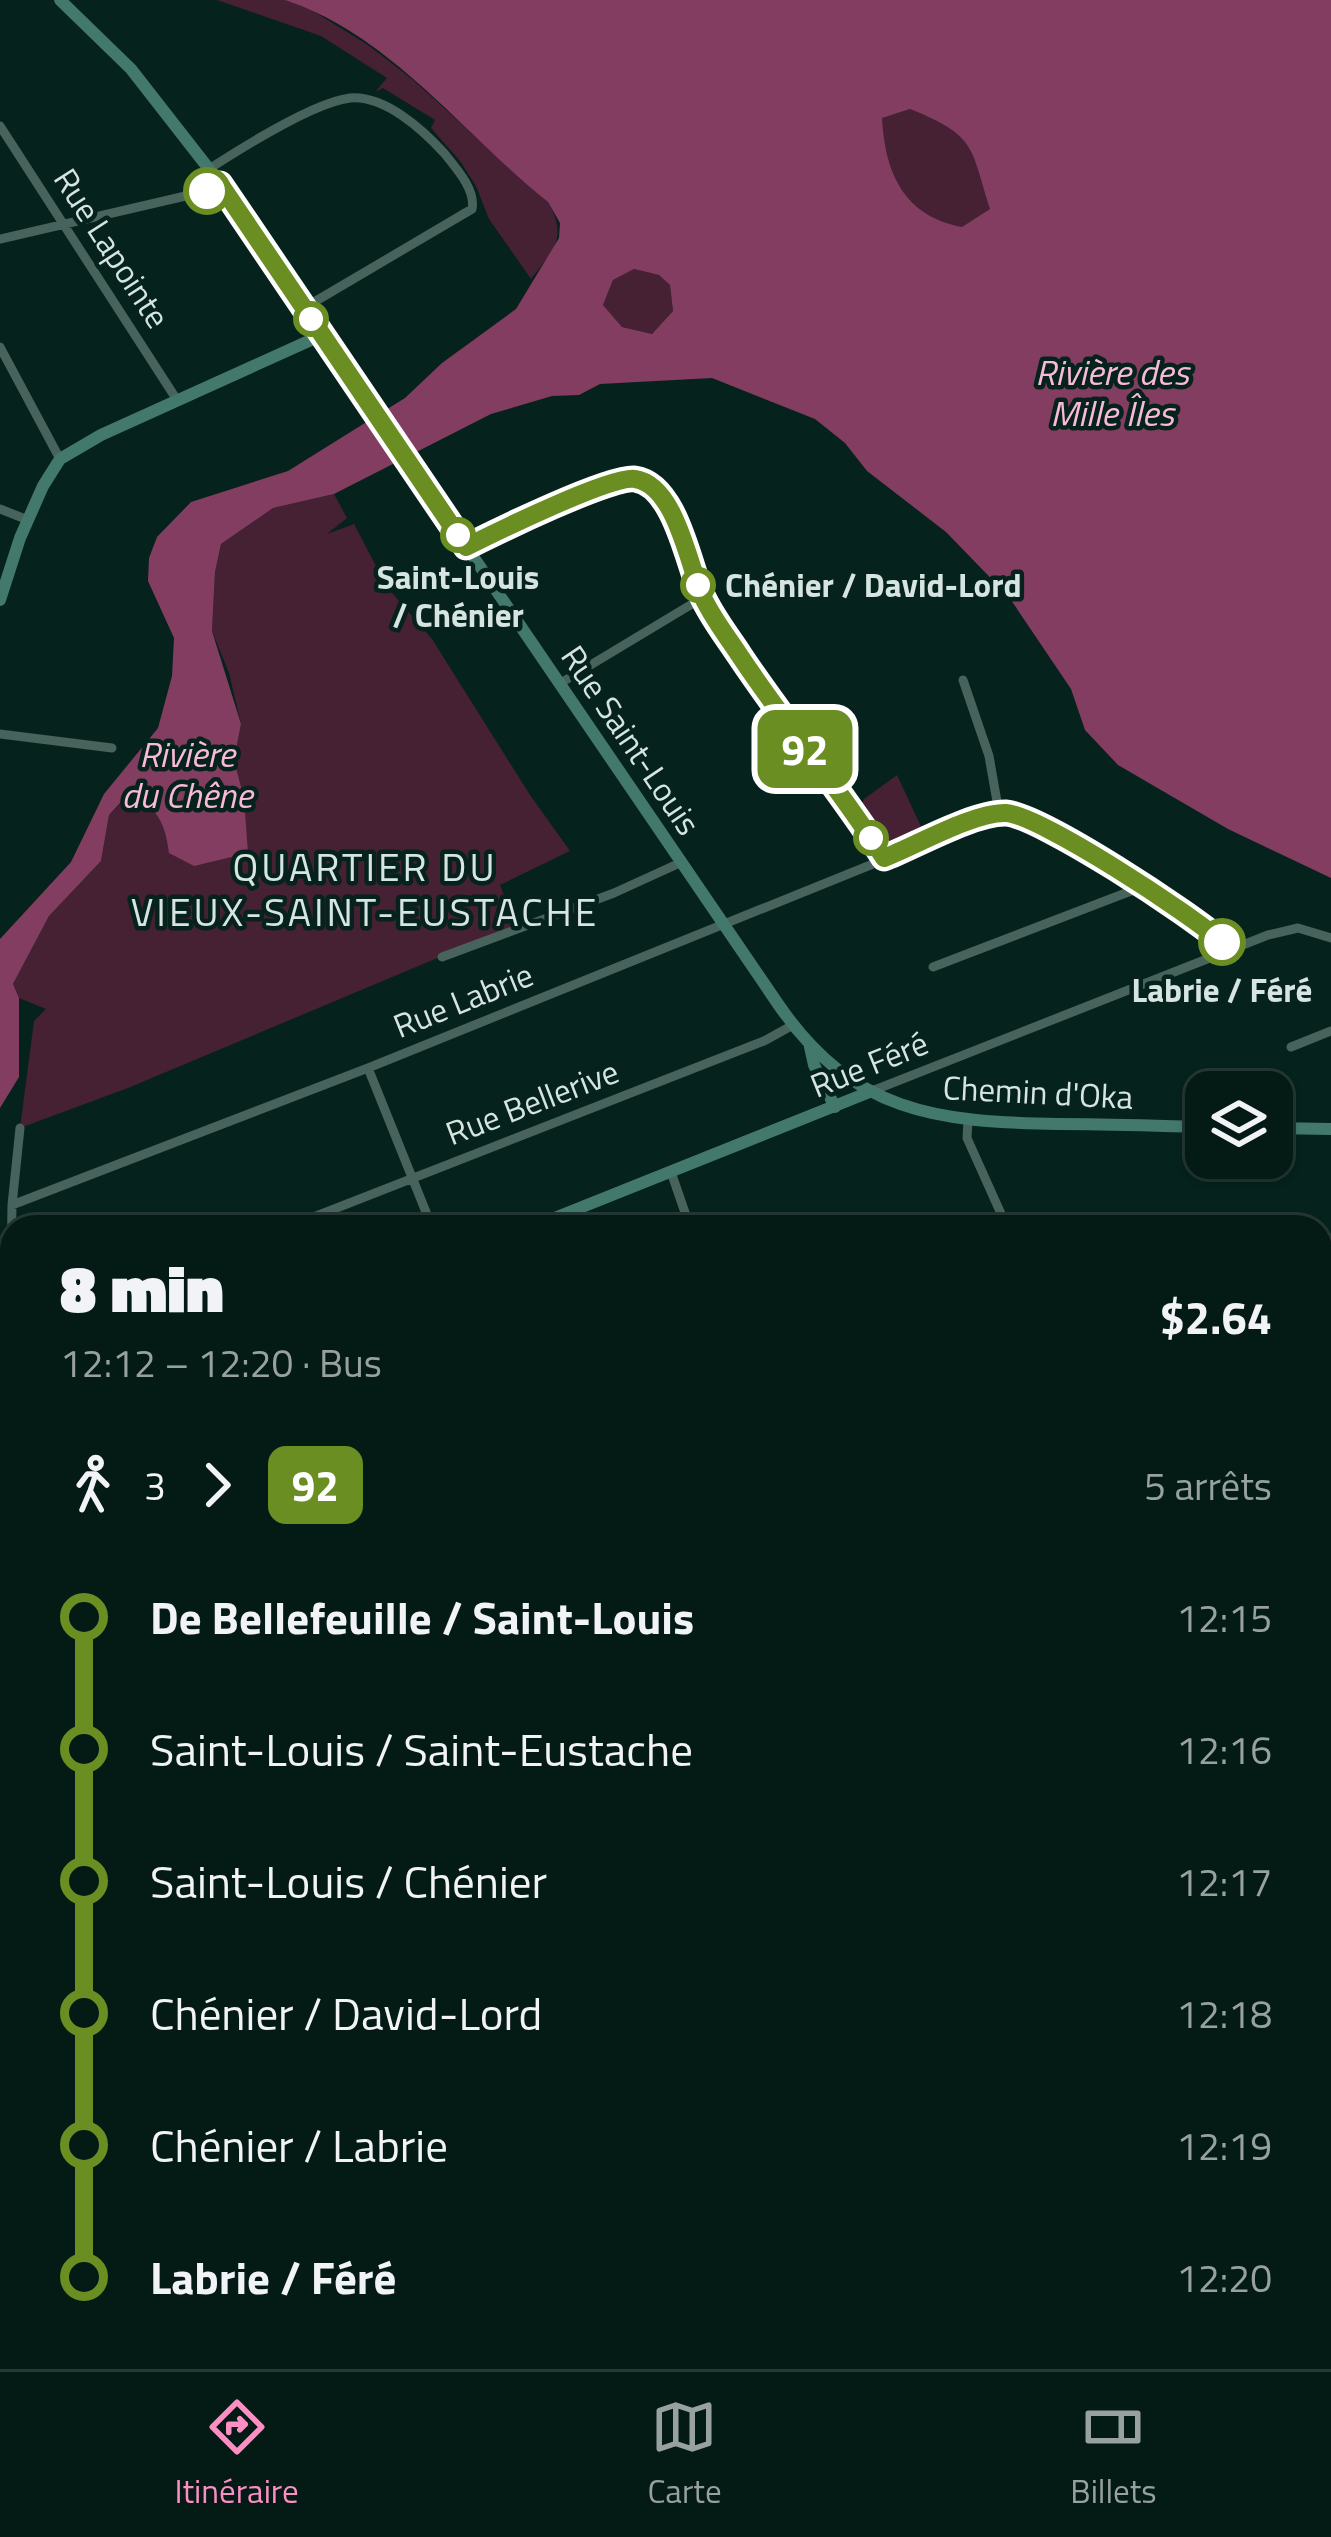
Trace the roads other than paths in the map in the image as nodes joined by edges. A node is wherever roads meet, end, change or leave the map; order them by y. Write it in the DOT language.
graph roads {
  1 [pos="60,0"];
  2 [pos="0,126"];
  3 [pos="209,169"];
  4 [pos="220,184"];
  5 [pos="64,223"];
  6 [pos="0,239"];
  7 [pos="304,308"];
  8 [pos="322,334"];
  9 [pos="0,347"];
  10 [pos="4,362"];
  11 [pos="177,400"];
  12 [pos="60,459"];
  13 [pos="0,509"];
  14 [pos="28,520"];
  15 [pos="466,547"];
  16 [pos="702,598"];
  17 [pos="0,601"];
  18 [pos="964,680"];
  19 [pos="559,683"];
  20 [pos="0,734"];
  21 [pos="112,748"];
  22 [pos="999,813"];
  23 [pos="884,858"];
  24 [pos="682,862"];
  25 [pos="1144,886"];
  26 [pos="724,923"];
  27 [pos="1331,938"];
  28 [pos="1226,950"];
  29 [pos="442,957"];
  30 [pos="933,967"];
  31 [pos="793,1025"];
  32 [pos="1331,1031"];
  33 [pos="810,1044"];
  34 [pos="1291,1047"];
  35 [pos="368,1068"];
  36 [pos="872,1091"];
  37 [pos="836,1107"];
  38 [pos="968,1120"];
  39 [pos="1185,1125"];
  40 [pos="20,1128"];
  41 [pos="1293,1128"];
  42 [pos="1331,1129"];
  43 [pos="671,1172"];
  44 [pos="411,1177"];
  45 [pos="12,1205"];
  46 [pos="12,1215"];
  47 [pos="318,1215"];
  48 [pos="427,1215"];
  49 [pos="562,1215"];
  50 [pos="686,1215"];
  51 [pos="1002,1215"];
  1 -- 3 [label="main road, Rue Saint-Louis"];
  2 -- 5 [label="street, Rue Lapointe"];
  3 -- 4 [label="main road, Rue Saint-Louis"];
  3 -- 7 [label="street"];
  4 -- 5 [label="street"];
  4 -- 7 [label="main road, Rue Saint-Louis"];
  5 -- 6 [label="street"];
  5 -- 11 [label="street, Rue Lapointe"];
  7 -- 8 [label="main road, Rue Saint-Louis"];
  8 -- 11 [label="main road"];
  8 -- 15 [label="main road, Rue Saint-Louis"];
  9 -- 10 [label="street"];
  10 -- 12 [label="street"];
  11 -- 12 [label="main road"];
  12 -- 14 [label="main road"];
  13 -- 14 [label="street"];
  14 -- 17 [label="main road"];
  15 -- 16 [label="street"];
  15 -- 19 [label="main road, Rue Saint-Louis"];
  16 -- 19 [label="street"];
  16 -- 23 [label="street"];
  18 -- 22 [label="street"];
  19 -- 24 [label="main road, Rue Saint-Louis"];
  20 -- 21 [label="street"];
  22 -- 23 [label="street, Rue Labrie"];
  22 -- 25 [label="street"];
  23 -- 26 [label="street, Rue Labrie"];
  24 -- 26 [label="main road, Rue Saint-Louis"];
  24 -- 29 [label="street"];
  25 -- 28 [label="street"];
  25 -- 30 [label="street"];
  26 -- 31 [label="main road, Rue Saint-Louis"];
  26 -- 35 [label="street, Rue Labrie"];
  27 -- 28 [label="street, Rue Féré"];
  28 -- 36 [label="street, Rue Féré"];
  31 -- 33 [label="main road, Rue Saint-Louis"];
  31 -- 44 [label="street, Rue Bellerive"];
  32 -- 34 [label="street"];
  33 -- 36 [label="main road, Rue Saint-Louis"];
  33 -- 37 [label="main road"];
  35 -- 44 [label="street"];
  35 -- 45 [label="street, Rue Labrie"];
  36 -- 37 [label="main road, Rue Féré"];
  36 -- 38 [label="main road, Chemin d'Oka"];
  37 -- 43 [label="main road, Rue Féré"];
  38 -- 39 [label="main road, Chemin d'Oka"];
  38 -- 51 [label="street"];
  40 -- 45 [label="street"];
  41 -- 42 [label="main road"];
  43 -- 49 [label="main road, Rue Féré"];
  43 -- 50 [label="street"];
  44 -- 47 [label="street, Rue Bellerive"];
  44 -- 48 [label="street"];
  45 -- 46 [label="street"];
}
